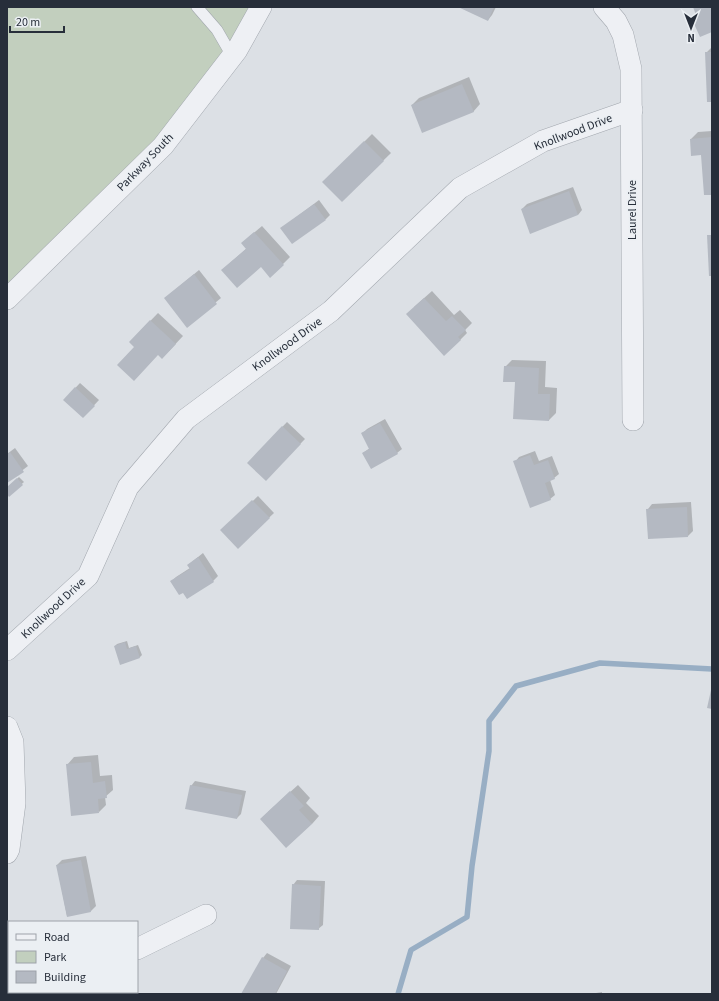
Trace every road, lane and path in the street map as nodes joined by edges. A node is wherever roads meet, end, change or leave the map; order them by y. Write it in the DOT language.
graph roads {
  1 [pos="197,7"];
  2 [pos="261,7"];
  3 [pos="604,7"];
  4 [pos="232,56"];
  5 [pos="632,110"];
  6 [pos="7,299"];
  7 [pos="633,420"];
  8 [pos="7,650"];
  9 [pos="7,727"];
  10 [pos="7,853"];
  11 [pos="206,915"];
  12 [pos="138,949"];
  1 -- 4 [label="lane"];
  2 -- 4 [label="street, Parkway South"];
  3 -- 5 [label="street, Laurel Drive"];
  4 -- 6 [label="street, Parkway South"];
  5 -- 7 [label="street, Laurel Drive"];
  5 -- 8 [label="street, Knollwood Drive"];
  9 -- 10 [label="street"];
  11 -- 12 [label="street"];
}
